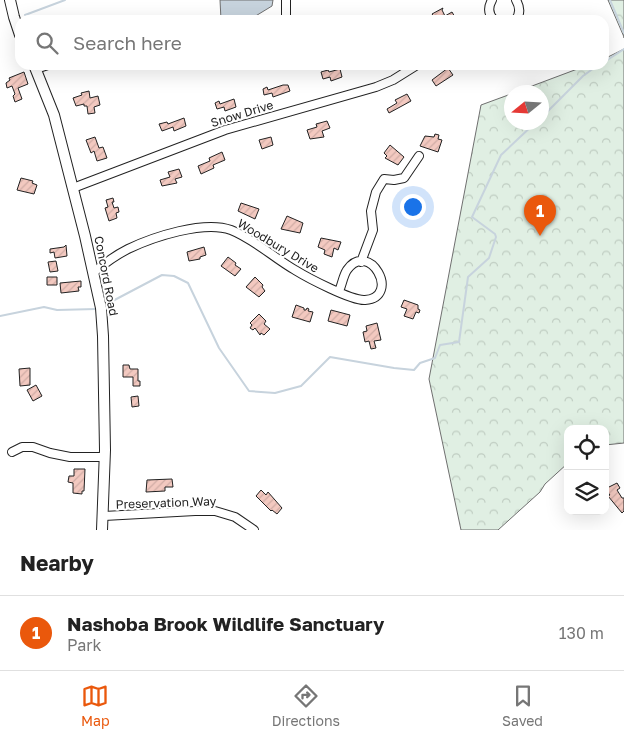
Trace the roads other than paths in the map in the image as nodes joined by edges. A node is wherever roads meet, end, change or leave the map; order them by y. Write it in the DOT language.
graph roads {
  1 [pos="286,0"];
  2 [pos="492,0"];
  3 [pos="516,0"];
  4 [pos="8,1"];
  5 [pos="286,15"];
  6 [pos="490,15"];
  7 [pos="518,15"];
  8 [pos="15,21"];
  9 [pos="36,70"];
  10 [pos="409,70"];
  11 [pos="419,156"];
  12 [pos="73,188"];
  13 [pos="361,262"];
  14 [pos="94,272"];
  15 [pos="339,291"];
  16 [pos="12,452"];
  17 [pos="105,457"];
  18 [pos="104,516"];
  19 [pos="102,530"];
  20 [pos="254,530"];
  1 -- 5 [label="street"];
  2 -- 6 [label="street"];
  3 -- 7 [label="street"];
  4 -- 8 [label="main road"];
  9 -- 12 [label="main road, Concord Road"];
  10 -- 12 [label="street, Snow Drive"];
  11 -- 13 [label="street"];
  12 -- 14 [label="main road, Concord Road"];
  13 -- 15 [label="street"];
  13 -- 15 [label="street, Woodbury Drive"];
  14 -- 15 [label="street, Woodbury Drive"];
  14 -- 17 [label="main road, Concord Road"];
  16 -- 17 [label="street"];
  17 -- 18 [label="main road, Concord Road"];
  18 -- 19 [label="main road, Concord Road"];
  18 -- 20 [label="street, Preservation Way"];
}
